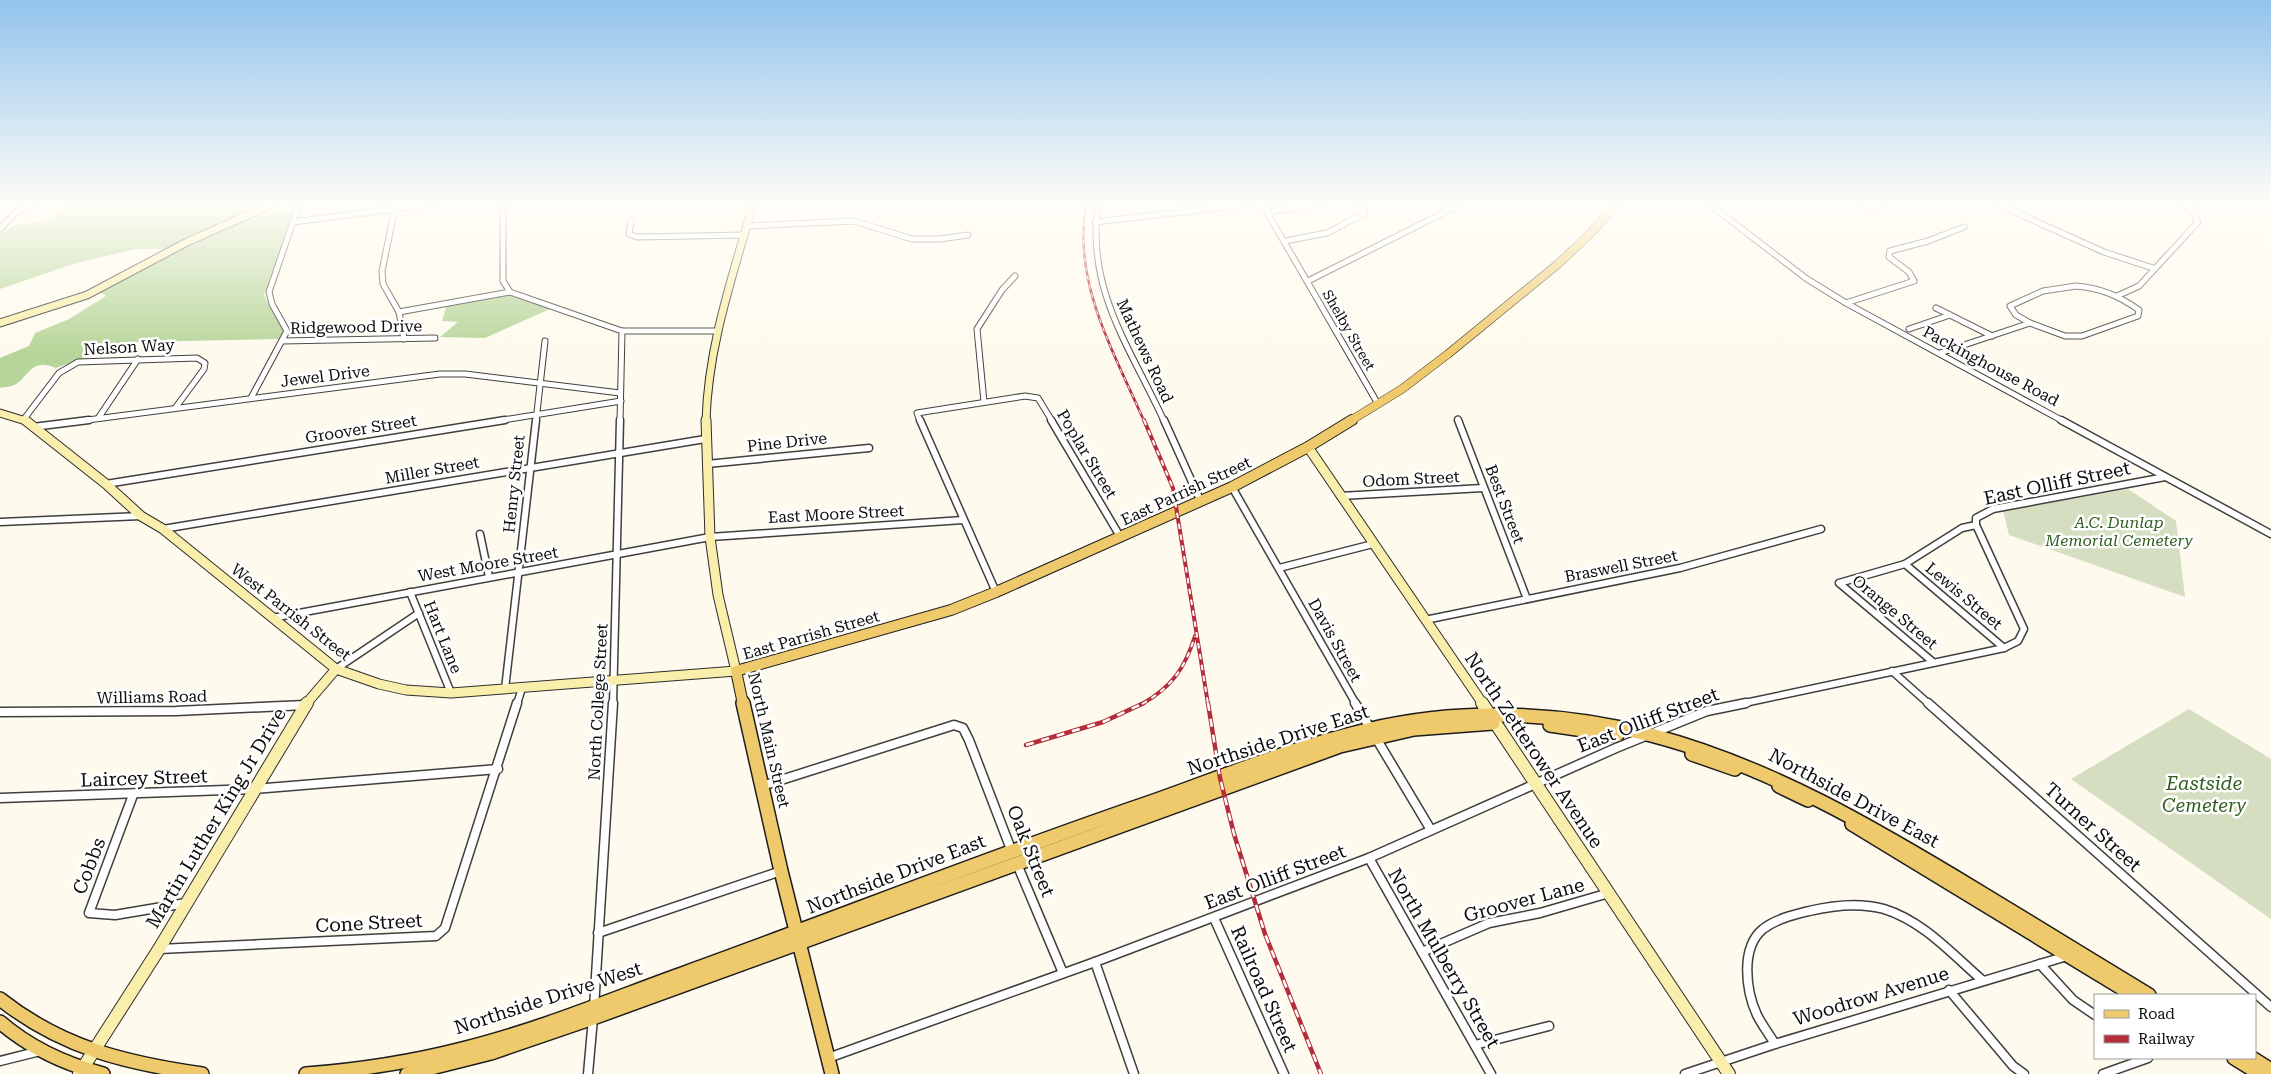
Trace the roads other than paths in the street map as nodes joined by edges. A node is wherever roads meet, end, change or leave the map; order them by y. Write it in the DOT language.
graph roads {
  1 [pos="164,254"];
  2 [pos="281,254"];
  3 [pos="386,254"];
  4 [pos="503,254"];
  5 [pos="739,254"];
  6 [pos="1097,254"];
  7 [pos="1292,254"];
  8 [pos="1361,254"];
  9 [pos="1569,254"];
  10 [pos="1775,254"];
  11 [pos="1889,254"];
  12 [pos="2110,254"];
  13 [pos="2167,254"];
  14 [pos="2153,268"];
  15 [pos="1015,276"];
  16 [pos="1308,281"];
  17 [pos="510,292"];
  18 [pos="2117,296"];
  19 [pos="1846,303"];
  20 [pos="1936,308"];
  21 [pos="399,312"];
  22 [pos="1950,315"];
  23 [pos="0,323"];
  24 [pos="2030,323"];
  25 [pos="1908,329"];
  26 [pos="622,331"];
  27 [pos="717,331"];
  28 [pos="1992,336"];
  29 [pos="435,338"];
  30 [pos="404,339"];
  31 [pos="282,341"];
  32 [pos="545,341"];
  33 [pos="1940,353"];
  34 [pos="138,359"];
  35 [pos="540,382"];
  36 [pos="620,397"];
  37 [pos="251,398"];
  38 [pos="984,402"];
  39 [pos="1378,404"];
  40 [pos="176,407"];
  41 [pos="0,413"];
  42 [pos="536,414"];
  43 [pos="99,417"];
  44 [pos="24,419"];
  45 [pos="1458,419"];
  46 [pos="33,427"];
  47 [pos="705,438"];
  48 [pos="1308,447"];
  49 [pos="869,448"];
  50 [pos="620,452"];
  51 [pos="707,464"];
  52 [pos="531,467"];
  53 [pos="2164,477"];
  54 [pos="106,484"];
  55 [pos="1232,488"];
  56 [pos="1483,488"];
  57 [pos="1340,496"];
  58 [pos="1201,502"];
  59 [pos="141,516"];
  60 [pos="963,520"];
  61 [pos="0,522"];
  62 [pos="1976,525"];
  63 [pos="162,529"];
  64 [pos="1821,529"];
  65 [pos="480,534"];
  66 [pos="2271,534"];
  67 [pos="710,537"];
  68 [pos="1121,538"];
  69 [pos="1373,544"];
  70 [pos="617,554"];
  71 [pos="1905,564"];
  72 [pos="1279,568"];
  73 [pos="518,572"];
  74 [pos="489,577"];
  75 [pos="410,592"];
  76 [pos="996,592"];
  77 [pos="1527,598"];
  78 [pos="419,613"];
  79 [pos="272,618"];
  80 [pos="1425,620"];
  81 [pos="2004,648"];
  82 [pos="1933,662"];
  83 [pos="336,669"];
  84 [pos="736,671"];
  85 [pos="1892,671"];
  86 [pos="614,682"];
  87 [pos="522,688"];
  88 [pos="505,690"];
  89 [pos="451,693"];
  90 [pos="305,705"];
  91 [pos="0,712"];
  92 [pos="1493,719"];
  93 [pos="1373,733"];
  94 [pos="1645,737"];
  95 [pos="498,769"];
  96 [pos="1537,784"];
  97 [pos="762,786"];
  98 [pos="254,790"];
  99 [pos="134,795"];
  100 [pos="0,798"];
  101 [pos="1432,830"];
  102 [pos="1014,857"];
  103 [pos="1369,858"];
  104 [pos="781,871"];
  105 [pos="1609,893"];
  106 [pos="187,902"];
  107 [pos="1214,918"];
  108 [pos="598,933"];
  109 [pos="798,938"];
  110 [pos="160,949"];
  111 [pos="1422,952"];
  112 [pos="2068,956"];
  113 [pos="1095,962"];
  114 [pos="2040,964"];
  115 [pos="1063,973"];
  116 [pos="1982,980"];
  117 [pos="1949,990"];
  118 [pos="2131,994"];
  119 [pos="2147,994"];
  120 [pos="0,998"];
  121 [pos="2271,1007"];
  122 [pos="593,1012"];
  123 [pos="2094,1014"];
  124 [pos="0,1022"];
  125 [pos="1549,1026"];
  126 [pos="1775,1044"];
  127 [pos="1475,1045"];
  128 [pos="42,1051"];
  129 [pos="93,1051"];
  130 [pos="828,1058"];
  131 [pos="2145,1059"];
  132 [pos="2236,1059"];
  133 [pos="2254,1059"];
  134 [pos="0,1061"];
  135 [pos="1721,1062"];
  136 [pos="2271,1070"];
  137 [pos="81,1071"];
  138 [pos="103,1074"];
  139 [pos="202,1074"];
  140 [pos="306,1074"];
  141 [pos="407,1074"];
  142 [pos="588,1074"];
  143 [pos="832,1074"];
  144 [pos="1134,1074"];
  145 [pos="1284,1074"];
  146 [pos="1491,1074"];
  147 [pos="1686,1074"];
  148 [pos="1729,1074"];
  149 [pos="2024,1074"];
  150 [pos="2103,1074"];
  151 [pos="2260,1074"];
  1 -- 23 [label="street"];
  2 -- 31 [label="street"];
  3 -- 21 [label="street"];
  4 -- 17 [label="street"];
  5 -- 27 [label="street, North Main Street"];
  6 -- 58 [label="street, Mathews Road"];
  7 -- 16 [label="street, Shelby Street"];
  8 -- 16 [label="street"];
  9 -- 39 [label="main road, East Parrish Street"];
  10 -- 19 [label="street, Packinghouse Road"];
  11 -- 19 [label="street"];
  12 -- 14 [label="street"];
  13 -- 14 [label="street"];
  14 -- 18 [label="street"];
  15 -- 38 [label="street"];
  16 -- 39 [label="street, Shelby Street"];
  17 -- 21 [label="street"];
  17 -- 26 [label="street"];
  18 -- 24 [label="street"];
  18 -- 24 [label="street"];
  19 -- 33 [label="street, Packinghouse Road"];
  20 -- 22 [label="street"];
  21 -- 30 [label="street"];
  22 -- 25 [label="street"];
  22 -- 28 [label="street"];
  24 -- 28 [label="street"];
  26 -- 27 [label="street"];
  26 -- 36 [label="street, North College Street"];
  27 -- 47 [label="street, North Main Street"];
  28 -- 33 [label="street"];
  29 -- 30 [label="street, Ridgewood Drive"];
  30 -- 31 [label="street, Ridgewood Drive"];
  31 -- 37 [label="street, Ridgewood Drive"];
  32 -- 35 [label="street, Henry Street"];
  33 -- 53 [label="street, Packinghouse Road"];
  34 -- 40 [label="street, Nelson Way"];
  34 -- 43 [label="street"];
  34 -- 44 [label="street, Nelson Way"];
  35 -- 36 [label="street, Jewel Drive"];
  35 -- 37 [label="street, Jewel Drive"];
  35 -- 42 [label="street, Henry Street"];
  36 -- 42 [label="street, Groover Street"];
  36 -- 50 [label="street, North College Street"];
  37 -- 40 [label="street, Jewel Drive"];
  38 -- 60 [label="street"];
  38 -- 68 [label="street, Poplar Street"];
  39 -- 48 [label="main road, East Parrish Street"];
  40 -- 43 [label="street, Jewel Drive"];
  41 -- 44 [label="street, West Parrish Street"];
  42 -- 52 [label="street, Henry Street"];
  42 -- 54 [label="street, Groover Street"];
  43 -- 46 [label="street, Jewel Drive"];
  44 -- 46 [label="street, West Parrish Street"];
  45 -- 56 [label="street, Best Street"];
  46 -- 54 [label="street, West Parrish Street"];
  47 -- 50 [label="street, Miller Street"];
  47 -- 51 [label="street, North Main Street"];
  48 -- 55 [label="main road, East Parrish Street"];
  48 -- 57 [label="street, North Zetterower Avenue"];
  49 -- 51 [label="street, Pine Drive"];
  50 -- 52 [label="street, Miller Street"];
  50 -- 70 [label="street, North College Street"];
  51 -- 67 [label="street, North Main Street"];
  52 -- 63 [label="street, Miller Street"];
  52 -- 73 [label="street, Henry Street"];
  53 -- 62 [label="street, East Olliff Street"];
  53 -- 66 [label="street, Packinghouse Road"];
  54 -- 59 [label="street, West Parrish Street"];
  55 -- 58 [label="main road, East Parrish Street"];
  55 -- 72 [label="street, Davis Street"];
  56 -- 57 [label="street, Odom Street"];
  56 -- 77 [label="street, Best Street"];
  57 -- 69 [label="street, North Zetterower Avenue"];
  58 -- 68 [label="main road, East Parrish Street"];
  59 -- 61 [label="street"];
  59 -- 63 [label="street, West Parrish Street"];
  60 -- 67 [label="street, East Moore Street"];
  60 -- 76 [label="street"];
  62 -- 71 [label="street, Orange Street"];
  62 -- 81 [label="street, East Olliff Street"];
  63 -- 79 [label="street, West Parrish Street"];
  64 -- 77 [label="street, Braswell Street"];
  65 -- 74 [label="street"];
  67 -- 70 [label="street, West Moore Street"];
  67 -- 84 [label="street, North Main Street"];
  68 -- 76 [label="main road, East Parrish Street"];
  69 -- 72 [label="street"];
  69 -- 80 [label="street, North Zetterower Avenue"];
  70 -- 73 [label="street, West Moore Street"];
  70 -- 86 [label="street, North College Street"];
  71 -- 81 [label="street, Lewis Street"];
  71 -- 82 [label="street, Orange Street"];
  72 -- 93 [label="street, Davis Street"];
  73 -- 74 [label="street, West Moore Street"];
  73 -- 88 [label="street, Henry Street"];
  74 -- 75 [label="street, West Moore Street"];
  75 -- 78 [label="street, Hart Lane"];
  75 -- 79 [label="street, West Moore Street"];
  76 -- 84 [label="main road, East Parrish Street"];
  77 -- 80 [label="street, Braswell Street"];
  78 -- 83 [label="street, Martin Luther King Jr Drive"];
  78 -- 89 [label="street, Hart Lane"];
  79 -- 83 [label="street, West Parrish Street"];
  80 -- 92 [label="street, North Zetterower Avenue"];
  81 -- 82 [label="street, East Olliff Street"];
  82 -- 85 [label="street, East Olliff Street"];
  83 -- 89 [label="street, West Parrish Street"];
  83 -- 90 [label="street, Martin Luther King Jr Drive"];
  84 -- 86 [label="street, West Parrish Street"];
  84 -- 97 [label="main road, North Main Street"];
  85 -- 94 [label="street, East Olliff Street"];
  85 -- 121 [label="street, Turner Street"];
  86 -- 87 [label="street, West Parrish Street"];
  86 -- 108 [label="street, North College Street"];
  87 -- 88 [label="street, West Parrish Street"];
  87 -- 95 [label="street, Cone Street"];
  88 -- 89 [label="street, West Parrish Street"];
  90 -- 91 [label="street, Williams Road"];
  90 -- 98 [label="street, Martin Luther King Jr Drive"];
  92 -- 93 [label="main road, Northside Drive East"];
  92 -- 94 [label="main road, Northside Drive East"];
  92 -- 96 [label="street, North Zetterower Avenue"];
  93 -- 101 [label="street, Davis Street"];
  93 -- 102 [label="main road, Northside Drive East"];
  94 -- 96 [label="street, East Olliff Street"];
  94 -- 112 [label="main road, Northside Drive East"];
  94 -- 119 [label="main road, Northside Drive East"];
  95 -- 98 [label="street, Laircey Street"];
  95 -- 110 [label="street, Cone Street"];
  96 -- 101 [label="street, East Olliff Street"];
  96 -- 105 [label="street, North Zetterower Avenue"];
  97 -- 102 [label="street, Oak Street"];
  97 -- 104 [label="main road, North Main Street"];
  98 -- 99 [label="street, Laircey Street"];
  98 -- 106 [label="street, Martin Luther King Jr Drive"];
  99 -- 100 [label="street, Laircey Street"];
  99 -- 106 [label="street, Cobbs"];
  101 -- 103 [label="street, East Olliff Street"];
  102 -- 109 [label="main road, Northside Drive East"];
  102 -- 115 [label="street, Oak Street"];
  103 -- 107 [label="street, East Olliff Street"];
  103 -- 111 [label="street, North Mulberry Street"];
  104 -- 108 [label="street"];
  104 -- 109 [label="main road, North Main Street"];
  105 -- 111 [label="street, Groover Lane"];
  105 -- 135 [label="street, North Zetterower Avenue"];
  106 -- 110 [label="street, Martin Luther King Jr Drive"];
  107 -- 113 [label="street, East Olliff Street"];
  107 -- 145 [label="street, Railroad Street"];
  108 -- 122 [label="street, North College Street"];
  109 -- 122 [label="main road, Northside Drive West"];
  109 -- 130 [label="main road, North Main Street"];
  110 -- 129 [label="street, Martin Luther King Jr Drive"];
  111 -- 127 [label="street, North Mulberry Street"];
  112 -- 114 [label="street, Woodrow Avenue"];
  112 -- 118 [label="main road, Northside Drive East"];
  113 -- 115 [label="street, East Olliff Street"];
  113 -- 144 [label="street"];
  114 -- 116 [label="street, Woodrow Avenue"];
  114 -- 123 [label="street"];
  115 -- 130 [label="street, East Olliff Street"];
  116 -- 117 [label="street, Woodrow Avenue"];
  116 -- 126 [label="street"];
  117 -- 126 [label="street, Woodrow Avenue"];
  117 -- 149 [label="street"];
  120 -- 129 [label="main road"];
  122 -- 140 [label="main road, Northside Drive West"];
  122 -- 141 [label="main road, Northside Drive West"];
  122 -- 142 [label="street, North College Street"];
  124 -- 128 [label="main road"];
  125 -- 127 [label="street"];
  126 -- 135 [label="street, Woodrow Avenue"];
  127 -- 146 [label="street, North Mulberry Street"];
  128 -- 134 [label="street"];
  128 -- 137 [label="main road"];
  129 -- 137 [label="street, Martin Luther King Jr Drive"];
  129 -- 139 [label="main road"];
  130 -- 143 [label="main road, North Main Street"];
  131 -- 150 [label="street"];
  132 -- 151 [label="main road"];
  133 -- 136 [label="main road"];
  135 -- 147 [label="street, Woodrow Avenue"];
  135 -- 148 [label="street, North Zetterower Avenue"];
  137 -- 138 [label="main road"];
}
